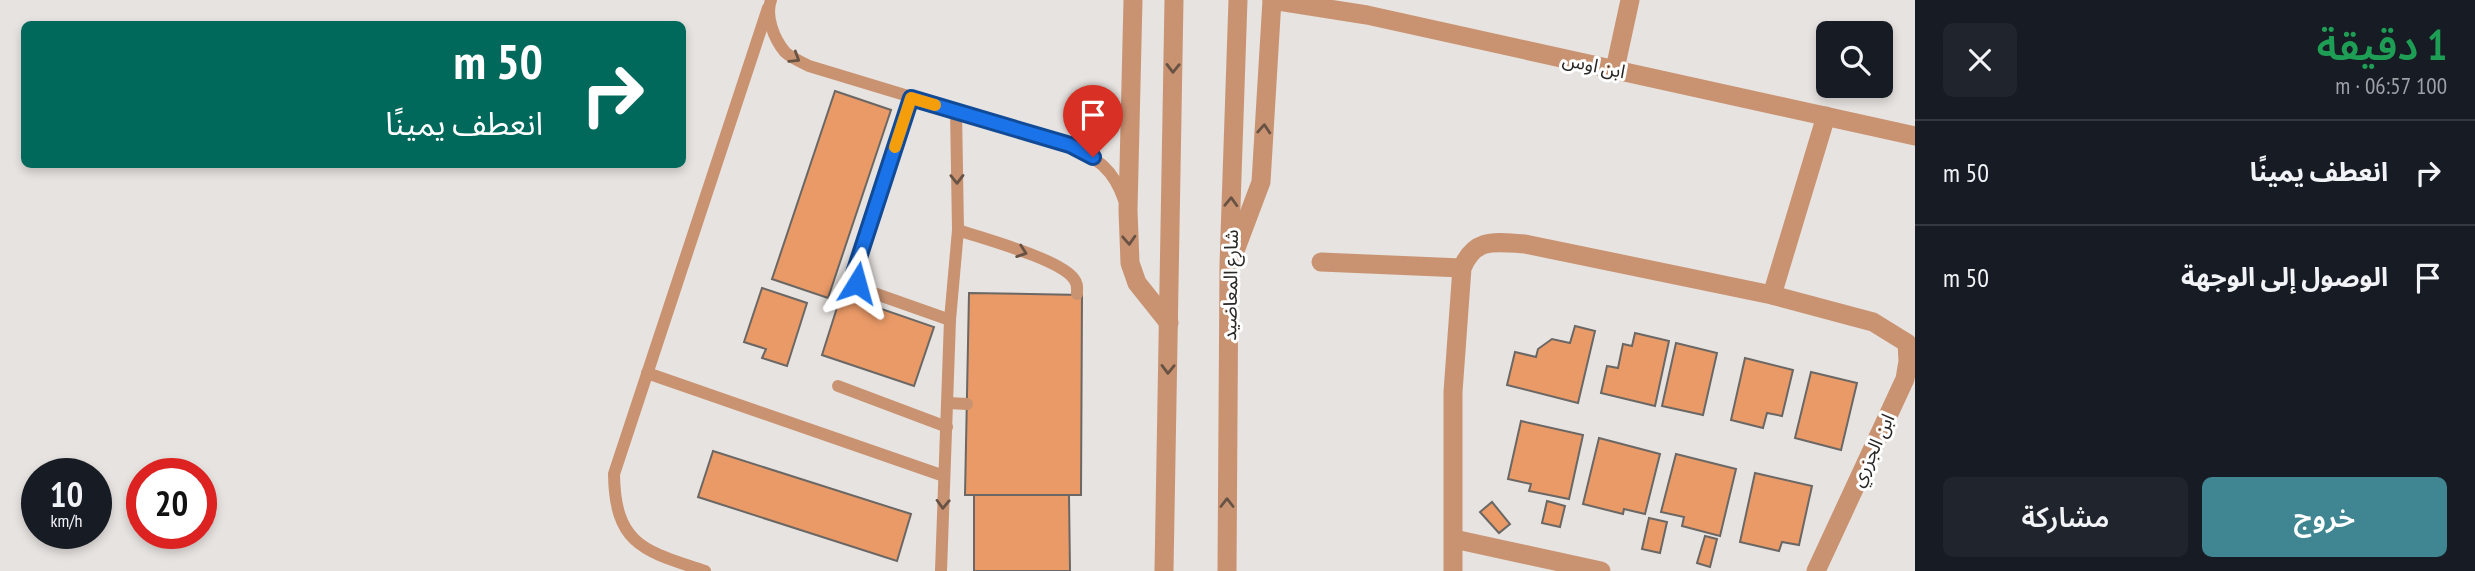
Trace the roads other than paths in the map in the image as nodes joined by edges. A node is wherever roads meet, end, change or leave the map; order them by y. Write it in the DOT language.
graph roads {
  1 [pos="1133,0"];
  2 [pos="1174,0"];
  3 [pos="1238,0"];
  4 [pos="1272,0"];
  5 [pos="1630,0"];
  6 [pos="770,4"];
  7 [pos="1615,69"];
  8 [pos="911,98"];
  9 [pos="956,110"];
  10 [pos="1826,116"];
  11 [pos="1915,136"];
  12 [pos="1128,210"];
  13 [pos="958,230"];
  14 [pos="1321,262"];
  15 [pos="1229,265"];
  16 [pos="1462,268"];
  17 [pos="1077,295"];
  18 [pos="1772,295"];
  19 [pos="950,320"];
  20 [pos="1169,323"];
  21 [pos="647,373"];
  22 [pos="838,386"];
  23 [pos="948,403"];
  24 [pos="967,404"];
  25 [pos="947,427"];
  26 [pos="944,476"];
  27 [pos="1454,539"];
  28 [pos="705,571"];
  29 [pos="941,571"];
  30 [pos="1164,571"];
  31 [pos="1227,571"];
  32 [pos="1453,571"];
  33 [pos="1601,571"];
  34 [pos="1816,571"];
  1 -- 12 [label="street"];
  2 -- 20 [label="street, one-way"];
  15 -- 3 [label="street, شارع المعاضيد, one-way"];
  4 -- 7 [label="street, ابن اوس"];
  15 -- 4 [label="street, one-way"];
  5 -- 7 [label="street"];
  6 -- 8 [label="lane, one-way"];
  6 -- 21 [label="lane"];
  7 -- 10 [label="street, ابن اوس"];
  8 -- 9 [label="lane"];
  8 -- 19 [label="lane"];
  9 -- 12 [label="lane"];
  9 -- 13 [label="lane, one-way"];
  10 -- 11 [label="street, ابن اوس"];
  10 -- 18 [label="street"];
  12 -- 20 [label="street, one-way"];
  13 -- 17 [label="lane, one-way"];
  13 -- 19 [label="lane"];
  14 -- 16 [label="street"];
  31 -- 15 [label="street, شارع المعاضيد, one-way"];
  16 -- 18 [label="street, ابن الجزري"];
  16 -- 27 [label="street"];
  18 -- 34 [label="street, ابن الجزري"];
  19 -- 23 [label="lane"];
  20 -- 30 [label="street, one-way"];
  21 -- 26 [label="lane"];
  21 -- 28 [label="lane"];
  22 -- 25 [label="lane"];
  23 -- 24 [label="lane"];
  23 -- 25 [label="lane"];
  25 -- 26 [label="lane"];
  26 -- 29 [label="lane, one-way"];
  27 -- 32 [label="street"];
  27 -- 33 [label="street"];
}
